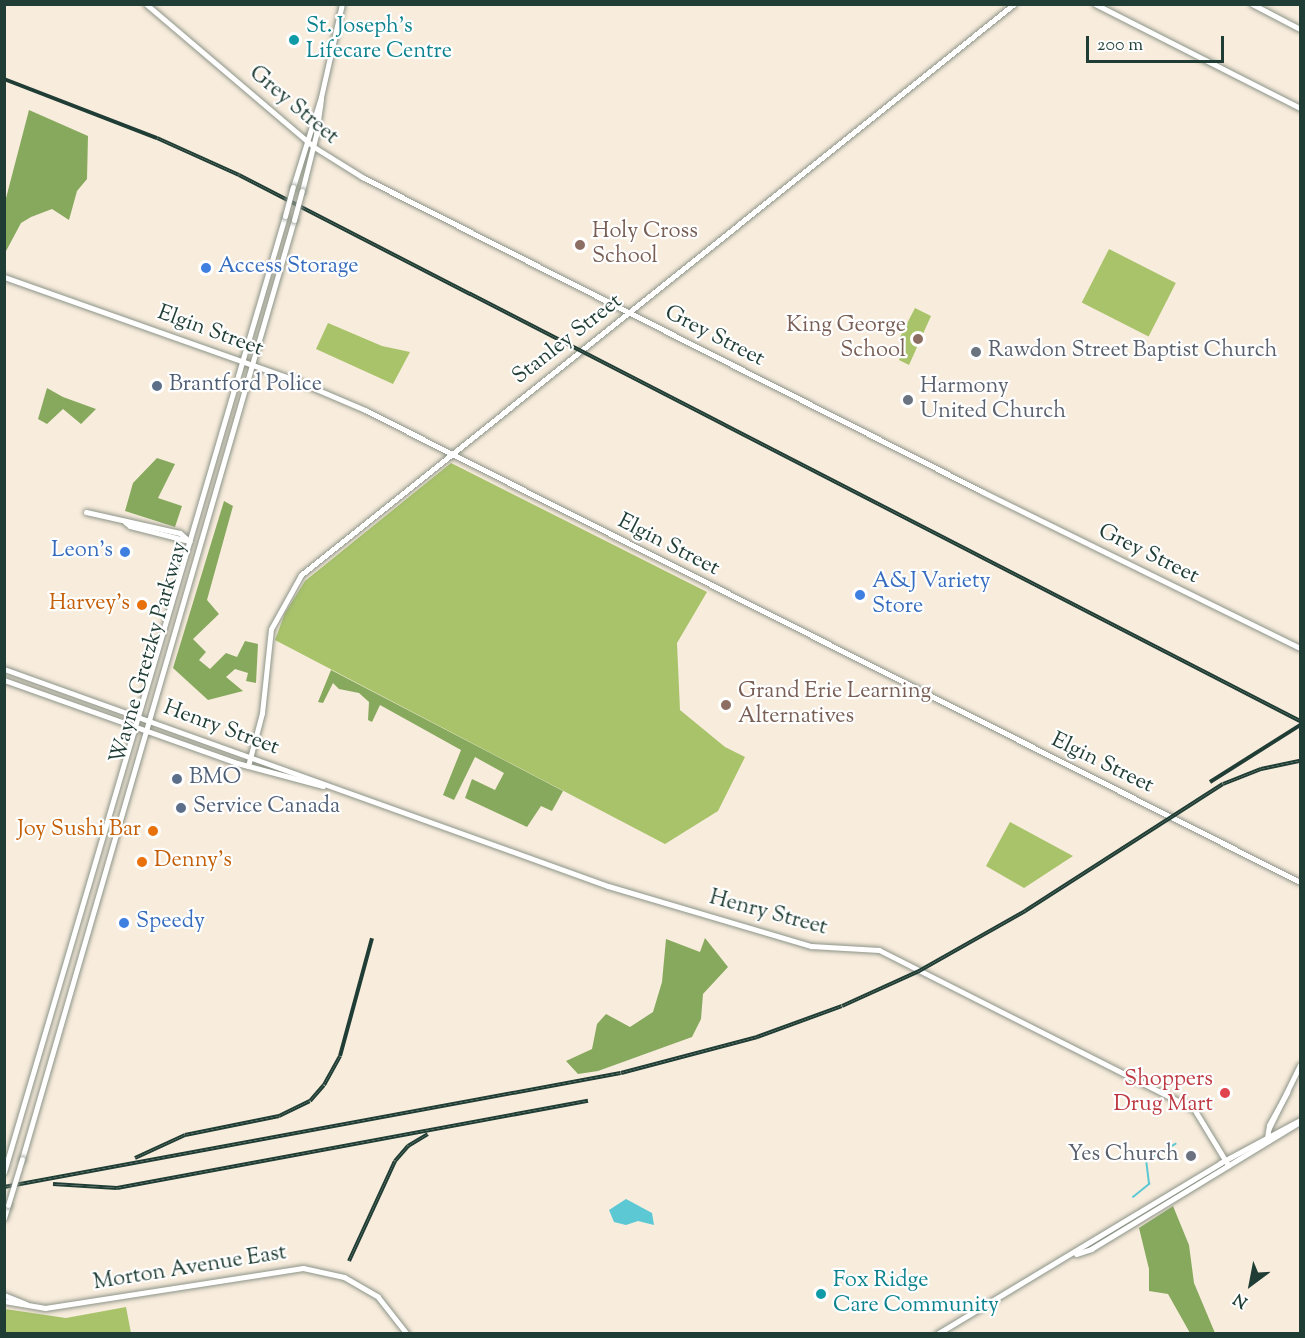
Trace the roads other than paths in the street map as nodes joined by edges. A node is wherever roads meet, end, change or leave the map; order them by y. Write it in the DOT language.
graph roads {
  1 [pos="146,4"];
  2 [pos="342,4"];
  3 [pos="1014,4"];
  4 [pos="1095,4"];
  5 [pos="1252,4"];
  6 [pos="1300,29"];
  7 [pos="321,97"];
  8 [pos="1300,108"];
  9 [pos="306,140"];
  10 [pos="314,147"];
  11 [pos="4,277"];
  12 [pos="629,313"];
  13 [pos="243,361"];
  14 [pos="251,364"];
  15 [pos="449,454"];
  16 [pos="86,512"];
  17 [pos="190,542"];
  18 [pos="199,544"];
  19 [pos="1300,648"];
  20 [pos="4,669"];
  21 [pos="4,680"];
  22 [pos="136,716"];
  23 [pos="148,720"];
  24 [pos="133,726"];
  25 [pos="146,731"];
  26 [pos="251,757"];
  27 [pos="248,766"];
  28 [pos="322,786"];
  29 [pos="1300,882"];
  30 [pos="1300,1065"];
  31 [pos="1300,1121"];
  32 [pos="1267,1140"];
  33 [pos="1226,1163"];
  34 [pos="4,1172"];
  35 [pos="4,1218"];
  36 [pos="4,1295"];
  37 [pos="4,1301"];
  38 [pos="27,1304"];
  39 [pos="407,1334"];
  40 [pos="937,1334"];
  1 -- 9 [label="main road, Grey Street"];
  2 -- 7 [label="main road, Wayne Gretzky Parkway"];
  3 -- 12 [label="main road, Stanley Street"];
  4 -- 8 [label="main road"];
  5 -- 6 [label="main road"];
  7 -- 9 [label="main road, Wayne Gretzky Parkway"];
  7 -- 10 [label="main road, Wayne Gretzky Parkway"];
  9 -- 10 [label="main road, Grey Street"];
  9 -- 13 [label="main road, Wayne Gretzky Parkway, bridge"];
  10 -- 12 [label="main road, Grey Street"];
  10 -- 14 [label="main road, Wayne Gretzky Parkway, bridge"];
  11 -- 13 [label="main road, Elgin Street"];
  12 -- 15 [label="main road, Stanley Street"];
  12 -- 19 [label="main road, Grey Street"];
  13 -- 14 [label="main road, Elgin Street"];
  13 -- 17 [label="main road, Wayne Gretzky Parkway"];
  14 -- 15 [label="main road, Elgin Street"];
  14 -- 18 [label="main road, Wayne Gretzky Parkway"];
  15 -- 26 [label="main road, Stanley Street"];
  15 -- 29 [label="main road, Elgin Street"];
  16 -- 17 [label="main road"];
  17 -- 18 [label="main road"];
  17 -- 22 [label="main road, Wayne Gretzky Parkway"];
  18 -- 23 [label="main road, Wayne Gretzky Parkway"];
  20 -- 22 [label="main road, Henry Street"];
  21 -- 24 [label="main road, Henry Street"];
  22 -- 23 [label="main road, Henry Street"];
  22 -- 24 [label="main road, Wayne Gretzky Parkway"];
  23 -- 25 [label="main road, Wayne Gretzky Parkway"];
  23 -- 26 [label="main road, Henry Street"];
  24 -- 25 [label="main road, Henry Street"];
  24 -- 34 [label="main road, Wayne Gretzky Parkway"];
  25 -- 27 [label="main road, Henry Street"];
  25 -- 35 [label="main road, Wayne Gretzky Parkway, bridge"];
  26 -- 27 [label="main road, Stanley Street"];
  26 -- 28 [label="main road, Henry Street"];
  27 -- 28 [label="main road, Henry Street"];
  28 -- 33 [label="main road, Henry Street"];
  30 -- 32 [label="main road"];
  31 -- 32 [label="main road"];
  32 -- 33 [label="main road"];
  33 -- 40 [label="main road"];
  36 -- 38 [label="main road, Morton Avenue East"];
  37 -- 38 [label="main road, Morton Avenue East"];
  38 -- 39 [label="main road, Morton Avenue East"];
}
